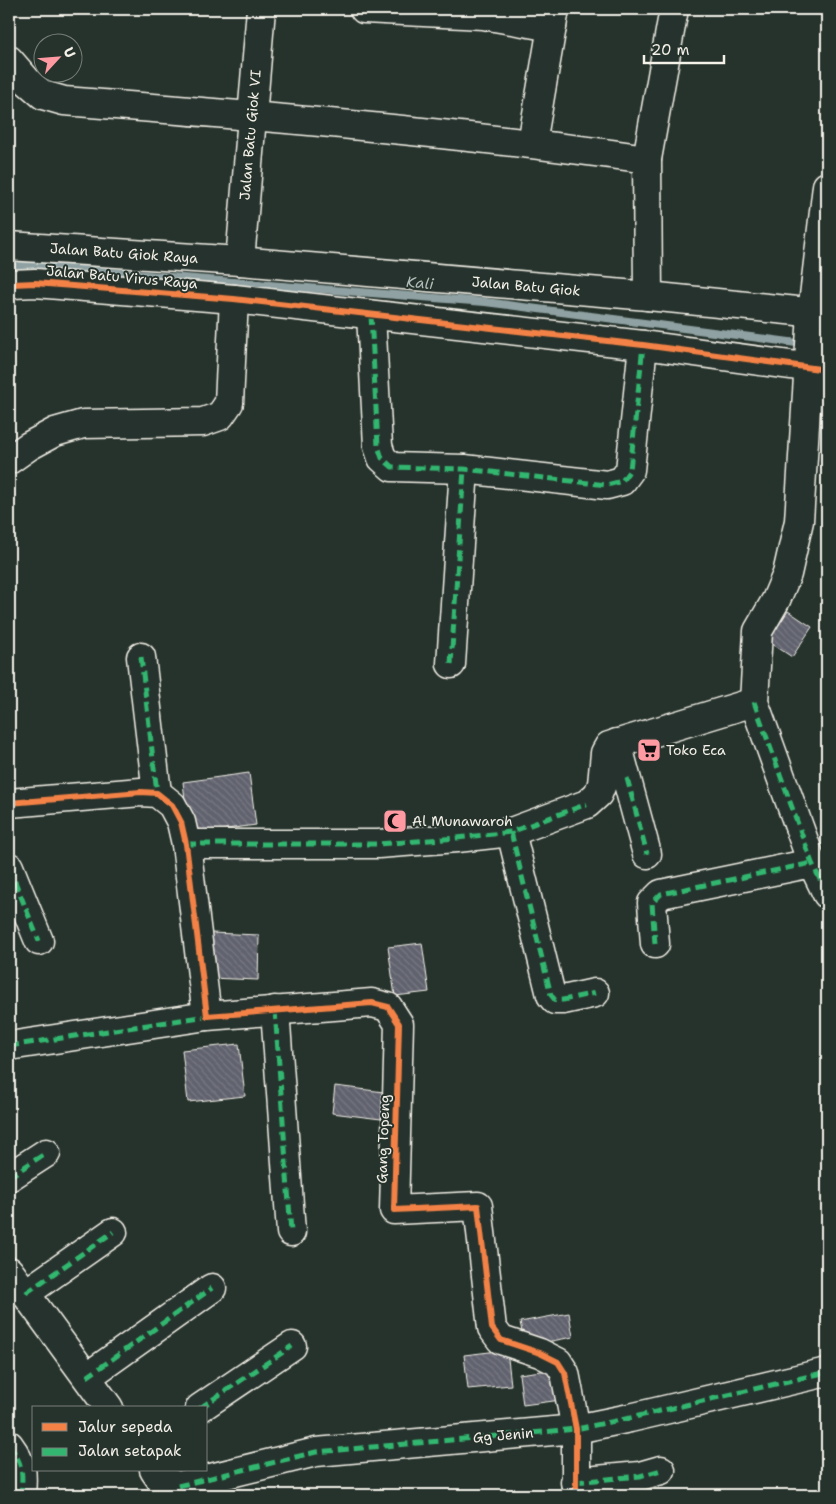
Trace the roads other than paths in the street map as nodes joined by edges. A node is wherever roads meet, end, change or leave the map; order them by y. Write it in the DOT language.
graph roads {
  1 [pos="261,9"];
  2 [pos="364,9"];
  3 [pos="674,9"];
  4 [pos="482,12"];
  5 [pos="554,18"];
  6 [pos="9,60"];
  7 [pos="252,116"];
  8 [pos="532,143"];
  9 [pos="647,158"];
  10 [pos="827,186"];
  11 [pos="9,246"];
  12 [pos="240,261"];
  13 [pos="9,286"];
  14 [pos="648,296"];
  15 [pos="234,299"];
  16 [pos="371,315"];
  17 [pos="817,319"];
  18 [pos="643,345"];
  19 [pos="815,365"];
  20 [pos="9,460"];
  21 [pos="464,469"];
  22 [pos="141,657"];
  23 [pos="451,664"];
  24 [pos="754,702"];
  25 [pos="617,743"];
  26 [pos="157,793"];
  27 [pos="9,803"];
  28 [pos="511,832"];
  29 [pos="186,844"];
  30 [pos="647,854"];
  31 [pos="812,863"];
  32 [pos="9,867"];
  33 [pos="827,894"];
  34 [pos="39,941"];
  35 [pos="655,944"];
  36 [pos="594,993"];
  37 [pos="276,1010"];
  38 [pos="207,1016"];
  39 [pos="9,1046"];
  40 [pos="46,1153"];
  41 [pos="9,1177"];
  42 [pos="113,1232"];
  43 [pos="291,1232"];
  44 [pos="9,1271"];
  45 [pos="212,1288"];
  46 [pos="26,1293"];
  47 [pos="292,1346"];
  48 [pos="827,1372"];
  49 [pos="87,1377"];
  50 [pos="108,1406"];
  51 [pos="203,1406"];
  52 [pos="576,1429"];
  53 [pos="9,1445"];
  54 [pos="661,1470"];
  55 [pos="155,1472"];
  56 [pos="575,1489"];
  57 [pos="21,1495"];
  1 -- 7 [label="street, Jalan Batu Giok VI"];
  2 -- 4 [label="street"];
  3 -- 9 [label="street"];
  4 -- 5 [label="street"];
  5 -- 8 [label="street"];
  6 -- 7 [label="street"];
  7 -- 8 [label="street"];
  7 -- 12 [label="street, Jalan Batu Giok VI"];
  8 -- 9 [label="street"];
  9 -- 14 [label="street"];
  10 -- 17 [label="street"];
  11 -- 12 [label="street, Jalan Batu Giok Raya"];
  12 -- 14 [label="street, Jalan Batu Giok"];
  13 -- 15 [label="street, Jalan Batu Virus Raya"];
  14 -- 17 [label="street, Jalan Batu Giok"];
  15 -- 16 [label="street, Jalan Batu Virus Raya"];
  15 -- 20 [label="street"];
  16 -- 18 [label="street, Jalan Batu Virus Raya"];
  16 -- 21 [label="street"];
  17 -- 19 [label="street"];
  18 -- 19 [label="street, Jalan Batu Virus Raya"];
  18 -- 21 [label="street"];
  19 -- 24 [label="street"];
  21 -- 23 [label="street"];
  22 -- 26 [label="street"];
  24 -- 25 [label="street"];
  24 -- 31 [label="street"];
  25 -- 28 [label="street"];
  25 -- 30 [label="street"];
  26 -- 27 [label="street"];
  26 -- 29 [label="street"];
  28 -- 29 [label="street"];
  28 -- 36 [label="street"];
  29 -- 38 [label="street"];
  31 -- 33 [label="street"];
  31 -- 35 [label="street"];
  32 -- 34 [label="street"];
  37 -- 38 [label="street, Gang Topeng"];
  37 -- 43 [label="street"];
  37 -- 52 [label="street, Gang Topeng"];
  38 -- 39 [label="street, Gang Topeng"];
  40 -- 41 [label="street"];
  42 -- 46 [label="street"];
  44 -- 46 [label="street"];
  45 -- 49 [label="street"];
  46 -- 49 [label="street"];
  47 -- 51 [label="street"];
  48 -- 52 [label="street, Gg Jenin"];
  49 -- 50 [label="street"];
  52 -- 55 [label="street, Gg Jenin"];
  52 -- 56 [label="street, Gang Topeng"];
  53 -- 57 [label="street"];
  54 -- 56 [label="street"];
}
